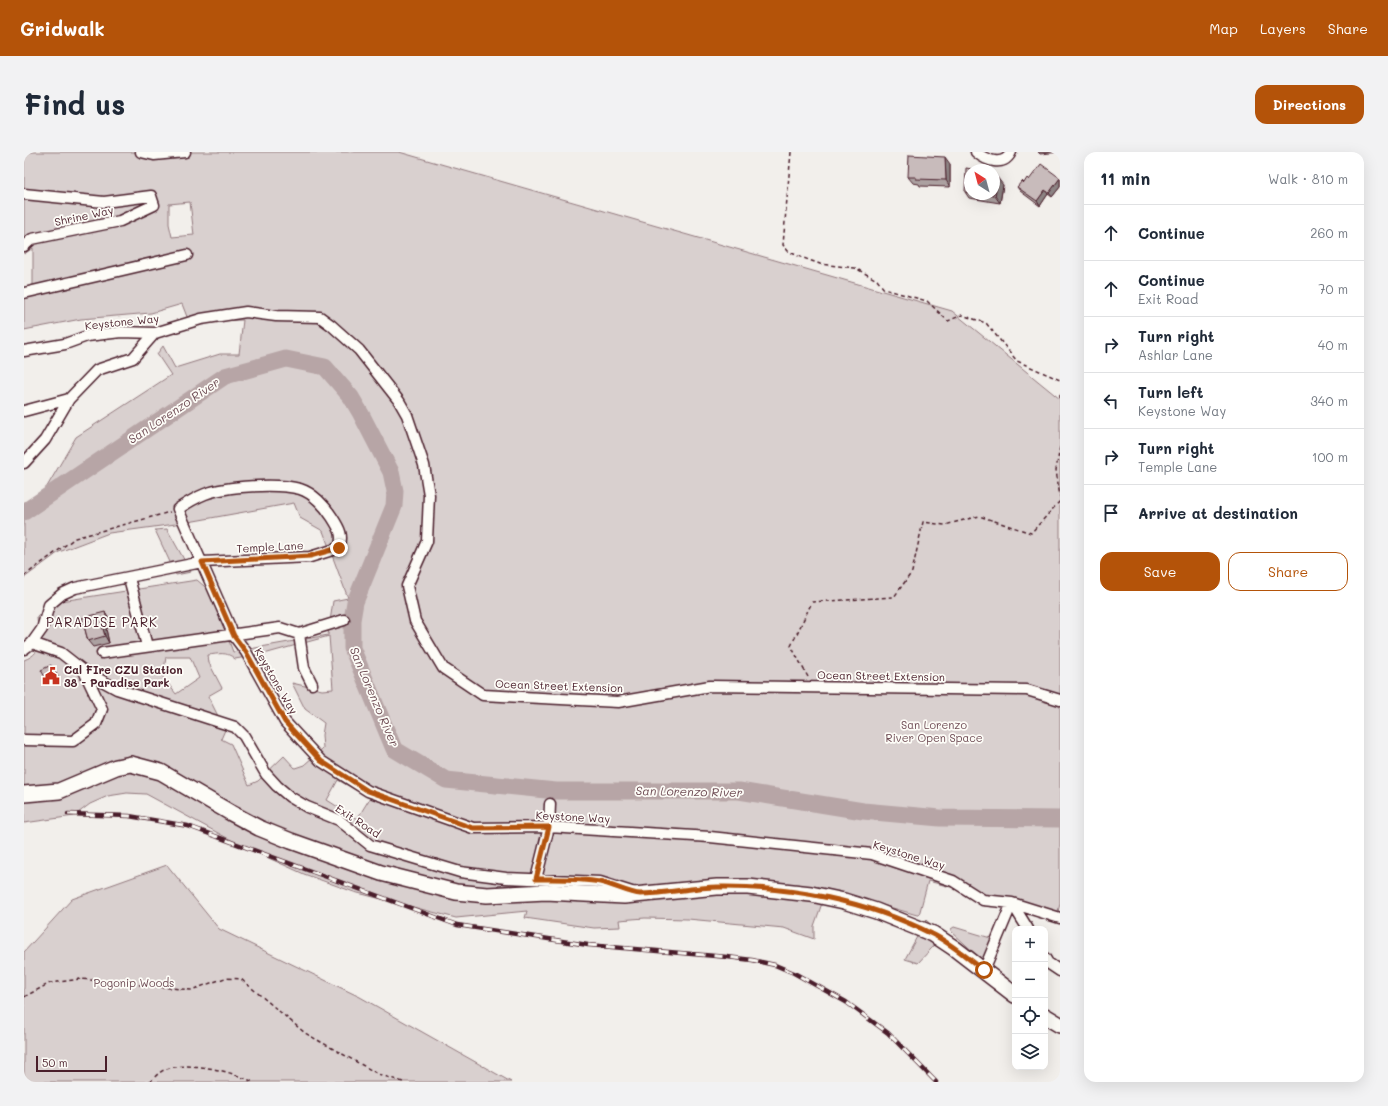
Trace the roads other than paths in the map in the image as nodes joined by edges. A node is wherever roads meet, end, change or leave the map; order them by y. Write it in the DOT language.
graph roads {
  1 [pos="141,152"];
  2 [pos="185,152"];
  3 [pos="976,152"];
  4 [pos="1011,152"];
  5 [pos="24,194"];
  6 [pos="24,246"];
  7 [pos="187,255"];
  8 [pos="24,293"];
  9 [pos="246,312"];
  10 [pos="155,333"];
  11 [pos="24,352"];
  12 [pos="70,399"];
  13 [pos="24,411"];
  14 [pos="24,463"];
  15 [pos="339,548"];
  16 [pos="202,562"];
  17 [pos="129,578"];
  18 [pos="344,620"];
  19 [pos="299,634"];
  20 [pos="234,636"];
  21 [pos="28,646"];
  22 [pos="147,646"];
  23 [pos="102,653"];
  24 [pos="84,671"];
  25 [pos="312,684"];
  26 [pos="1060,700"];
  27 [pos="24,740"];
  28 [pos="24,794"];
  29 [pos="550,804"];
  30 [pos="549,827"];
  31 [pos="536,879"];
  32 [pos="638,894"];
  33 [pos="1012,903"];
  34 [pos="1060,918"];
  35 [pos="1026,926"];
  36 [pos="1047,962"];
  37 [pos="984,970"];
  38 [pos="1060,971"];
  39 [pos="1012,993"];
  40 [pos="1048,1018"];
  41 [pos="1060,1025"];
  1 -- 2 [label="street"];
  3 -- 4 [label="street"];
  5 -- 6 [label="street, Shrine Way"];
  7 -- 8 [label="street"];
  9 -- 10 [label="street, Keystone Way"];
  9 -- 26 [label="street, Ocean Street Extension"];
  10 -- 11 [label="street, Keystone Way"];
  10 -- 12 [label="street"];
  12 -- 13 [label="street"];
  12 -- 14 [label="street"];
  15 -- 16 [label="street, Temple Lane"];
  15 -- 16 [label="street, Keystone Way"];
  16 -- 17 [label="street"];
  16 -- 20 [label="street, Keystone Way"];
  17 -- 21 [label="street"];
  17 -- 22 [label="street"];
  18 -- 19 [label="street"];
  19 -- 20 [label="street"];
  19 -- 25 [label="street"];
  20 -- 22 [label="street"];
  20 -- 30 [label="street, Keystone Way"];
  21 -- 24 [label="street, Exit Road"];
  22 -- 23 [label="street"];
  24 -- 27 [label="street"];
  24 -- 31 [label="street, Exit Road"];
  28 -- 32 [label="main road"];
  29 -- 30 [label="street"];
  30 -- 31 [label="street"];
  30 -- 33 [label="street, Keystone Way"];
  31 -- 32 [label="street, Exit Road"];
  32 -- 37 [label="main road"];
  33 -- 34 [label="street, Keystone Way"];
  33 -- 35 [label="street"];
  33 -- 37 [label="street"];
  36 -- 38 [label="street"];
  37 -- 39 [label="main road"];
  40 -- 41 [label="main road"];
}
